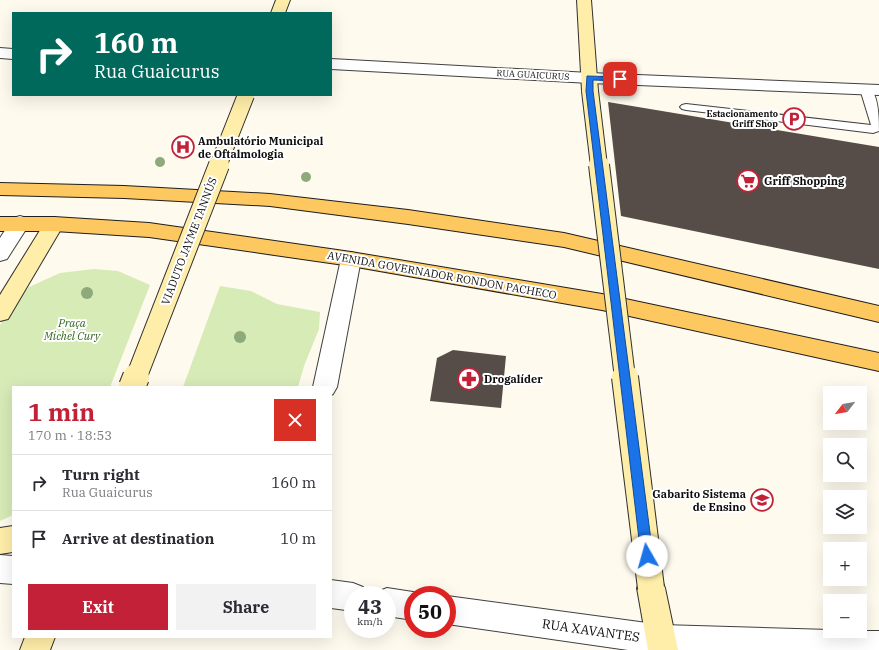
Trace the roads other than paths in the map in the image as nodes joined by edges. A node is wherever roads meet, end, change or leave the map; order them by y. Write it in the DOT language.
graph roads {
  1 [pos="283,0"];
  2 [pos="584,0"];
  3 [pos="278,12"];
  4 [pos="0,53"];
  5 [pos="12,54"];
  6 [pos="332,64"];
  7 [pos="590,84"];
  8 [pos="873,89"];
  9 [pos="246,96"];
  10 [pos="686,107"];
  11 [pos="0,189"];
  12 [pos="10,223"];
  13 [pos="54,224"];
  14 [pos="0,254"];
  15 [pos="351,259"];
  16 [pos="0,313"];
  17 [pos="879,314"];
  18 [pos="879,362"];
  19 [pos="132,386"];
  20 [pos="325,386"];
  21 [pos="12,539"];
  22 [pos="0,541"];
  23 [pos="0,569"];
  24 [pos="12,570"];
  25 [pos="332,594"];
  26 [pos="344,596"];
  27 [pos="456,611"];
  28 [pos="40,638"];
  29 [pos="662,645"];
  30 [pos="879,646"];
  31 [pos="35,650"];
  1 -- 3 [label="main road"];
  2 -- 7 [label="main road"];
  4 -- 5 [label="street"];
  6 -- 7 [label="street, RUA GUAICURUS"];
  7 -- 8 [label="street, RUA GUAICURUS"];
  7 -- 29 [label="main road, bridge"];
  8 -- 10 [label="lane"];
  9 -- 19 [label="main road, VIADUTO JAYME TANNÚS, bridge"];
  11 -- 17 [label="main road"];
  12 -- 13 [label="main road, AVENIDA GOVERNADOR RONDON PACHECO"];
  12 -- 14 [label="street"];
  13 -- 15 [label="main road, AVENIDA GOVERNADOR RONDON PACHECO"];
  13 -- 16 [label="main road"];
  15 -- 18 [label="main road, AVENIDA GOVERNADOR RONDON PACHECO"];
  15 -- 20 [label="street"];
  21 -- 22 [label="main road"];
  23 -- 24 [label="street"];
  25 -- 26 [label="street"];
  27 -- 29 [label="street, RUA XAVANTES"];
  28 -- 31 [label="main road"];
  29 -- 30 [label="street, RUA XAVANTES"];
}
